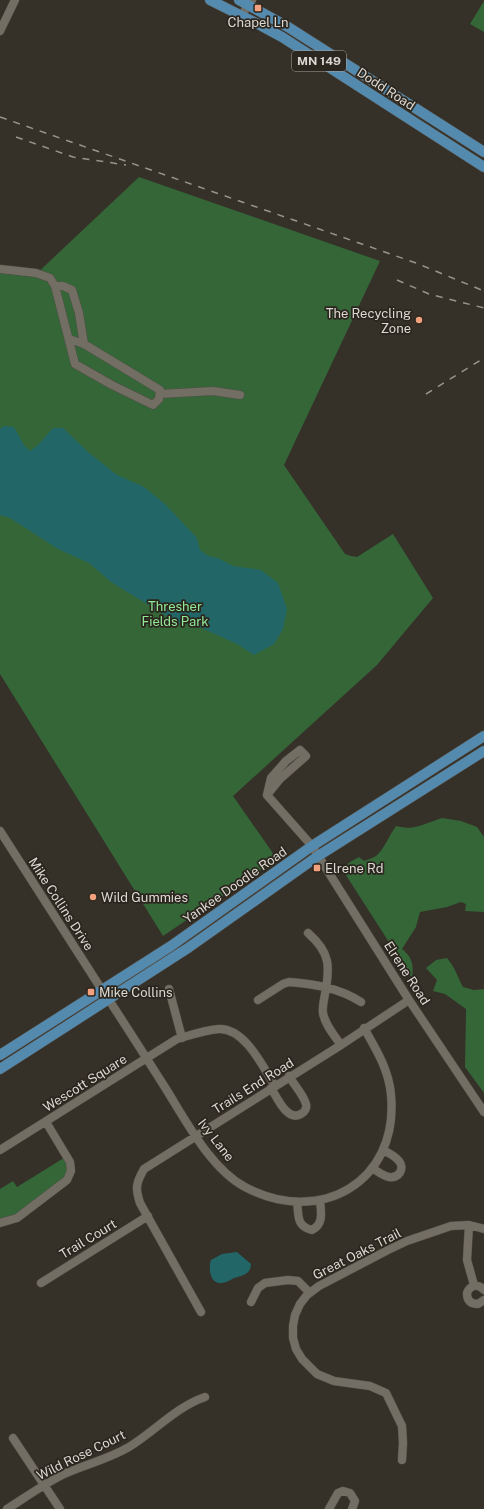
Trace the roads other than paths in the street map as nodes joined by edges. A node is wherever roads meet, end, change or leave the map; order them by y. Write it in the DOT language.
graph roads {
  1 [pos="15,0"];
  2 [pos="210,0"];
  3 [pos="246,1"];
  4 [pos="242,16"];
  5 [pos="0,31"];
  6 [pos="484,152"];
  7 [pos="484,167"];
  8 [pos="0,269"];
  9 [pos="55,286"];
  10 [pos="69,339"];
  11 [pos="84,344"];
  12 [pos="160,394"];
  13 [pos="240,395"];
  14 [pos="484,736"];
  15 [pos="484,751"];
  16 [pos="267,795"];
  17 [pos="0,831"];
  18 [pos="312,846"];
  19 [pos="318,856"];
  20 [pos="308,933"];
  21 [pos="172,946"];
  22 [pos="326,987"];
  23 [pos="169,989"];
  24 [pos="102,990"];
  25 [pos="109,1000"];
  26 [pos="258,1000"];
  27 [pos="409,1000"];
  28 [pos="361,1002"];
  29 [pos="364,1028"];
  30 [pos="182,1038"];
  31 [pos="341,1045"];
  32 [pos="0,1055"];
  33 [pos="146,1058"];
  34 [pos="15,1059"];
  35 [pos="0,1069"];
  36 [pos="289,1076"];
  37 [pos="273,1087"];
  38 [pos="484,1112"];
  39 [pos="46,1122"];
  40 [pos="196,1136"];
  41 [pos="0,1150"];
  42 [pos="383,1150"];
  43 [pos="372,1168"];
  44 [pos="320,1200"];
  45 [pos="298,1202"];
  46 [pos="148,1216"];
  47 [pos="0,1223"];
  48 [pos="469,1225"];
  49 [pos="484,1229"];
  50 [pos="41,1283"];
  51 [pos="474,1285"];
  52 [pos="484,1290"];
  53 [pos="310,1292"];
  54 [pos="484,1300"];
  55 [pos="251,1302"];
  56 [pos="201,1312"];
  57 [pos="205,1397"];
  58 [pos="13,1438"];
  59 [pos="402,1460"];
  60 [pos="44,1485"];
  61 [pos="7,1509"];
  62 [pos="60,1509"];
  63 [pos="329,1509"];
  64 [pos="352,1509"];
  1 -- 5 [label="street"];
  2 -- 4 [label="main road, Dodd Road / MN 149"];
  3 -- 4 [label="street"];
  3 -- 6 [label="main road, Dodd Road / MN 149"];
  4 -- 7 [label="main road, Dodd Road / MN 149"];
  8 -- 9 [label="street"];
  9 -- 10 [label="street"];
  9 -- 11 [label="street"];
  10 -- 11 [label="street"];
  10 -- 12 [label="street"];
  11 -- 12 [label="street"];
  12 -- 13 [label="street"];
  14 -- 18 [label="main road, Yankee Doodle Road"];
  15 -- 19 [label="main road, Yankee Doodle Road"];
  16 -- 16 [label="street"];
  16 -- 18 [label="street, Elrene Road"];
  17 -- 24 [label="street, Mike Collins Drive"];
  18 -- 19 [label="street, Elrene Road"];
  18 -- 21 [label="main road, Yankee Doodle Road"];
  19 -- 25 [label="main road, Yankee Doodle Road"];
  19 -- 27 [label="street, Elrene Road"];
  20 -- 22 [label="street"];
  21 -- 24 [label="main road, Yankee Doodle Road"];
  21 -- 25 [label="main road"];
  22 -- 26 [label="street"];
  22 -- 28 [label="street"];
  22 -- 31 [label="street"];
  23 -- 30 [label="street"];
  24 -- 32 [label="main road, Yankee Doodle Road"];
  24 -- 34 [label="main road"];
  25 -- 33 [label="street, Ivy Lane"];
  25 -- 34 [label="main road, Yankee Doodle Road"];
  27 -- 29 [label="street, Trails End Road"];
  27 -- 38 [label="street, Elrene Road"];
  29 -- 31 [label="street, Trails End Road"];
  29 -- 42 [label="street, Ivy Lane"];
  30 -- 33 [label="street, Wescott Square"];
  30 -- 37 [label="street, Wescott Square"];
  31 -- 36 [label="street, Trails End Road"];
  33 -- 39 [label="street, Wescott Square"];
  33 -- 40 [label="street, Ivy Lane"];
  34 -- 35 [label="main road, Yankee Doodle Road"];
  36 -- 37 [label="street, Trails End Road"];
  36 -- 37 [label="street, Wescott Square"];
  37 -- 40 [label="street, Trails End Road"];
  39 -- 41 [label="street, Wescott Square"];
  39 -- 47 [label="street"];
  40 -- 45 [label="street, Ivy Lane"];
  40 -- 46 [label="street, Trails End Road"];
  42 -- 43 [label="street, Ivy Lane"];
  42 -- 43 [label="street"];
  43 -- 44 [label="street, Ivy Lane"];
  44 -- 45 [label="street, Ivy Lane"];
  44 -- 45 [label="street"];
  46 -- 50 [label="street, Trail Court"];
  46 -- 56 [label="street, Trails End Road"];
  48 -- 49 [label="street, Great Oaks Trail"];
  48 -- 51 [label="street"];
  48 -- 53 [label="street, Great Oaks Trail"];
  51 -- 52 [label="street"];
  51 -- 54 [label="street"];
  53 -- 55 [label="street"];
  53 -- 59 [label="street, Great Oaks Trail"];
  57 -- 60 [label="street, Wild Rose Court"];
  58 -- 60 [label="street"];
  60 -- 61 [label="street, Wild Rose Court"];
  60 -- 62 [label="street"];
  63 -- 64 [label="street"];
}
